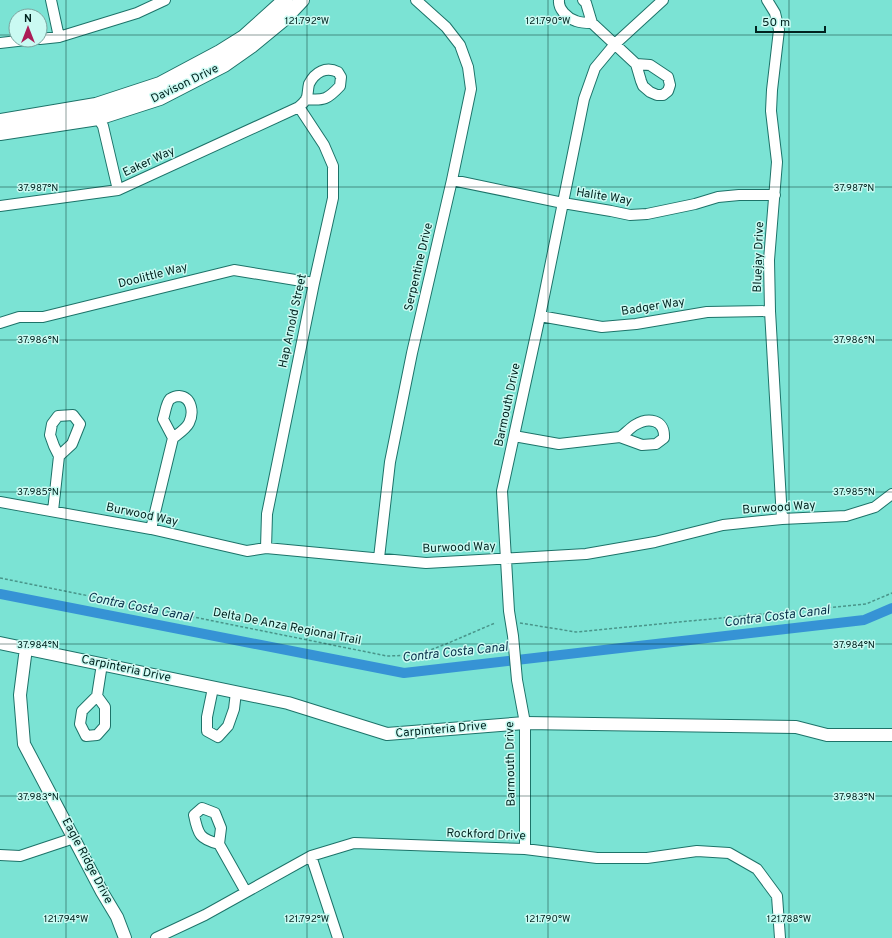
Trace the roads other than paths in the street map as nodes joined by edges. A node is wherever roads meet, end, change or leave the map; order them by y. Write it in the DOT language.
graph roads {
  1 [pos="51,0"];
  2 [pos="165,0"];
  3 [pos="285,0"];
  4 [pos="302,0"];
  5 [pos="417,0"];
  6 [pos="559,0"];
  7 [pos="583,0"];
  8 [pos="663,0"];
  9 [pos="767,0"];
  10 [pos="592,23"];
  11 [pos="59,37"];
  12 [pos="48,38"];
  13 [pos="615,44"];
  14 [pos="636,64"];
  15 [pos="306,99"];
  16 [pos="299,107"];
  17 [pos="97,112"];
  18 [pos="0,121"];
  19 [pos="0,133"];
  20 [pos="452,180"];
  21 [pos="118,190"];
  22 [pos="775,196"];
  23 [pos="563,203"];
  24 [pos="0,206"];
  25 [pos="314,283"];
  26 [pos="770,311"];
  27 [pos="540,316"];
  28 [pos="0,323"];
  29 [pos="514,436"];
  30 [pos="620,437"];
  31 [pos="173,438"];
  32 [pos="60,456"];
  33 [pos="892,494"];
  34 [pos="0,502"];
  35 [pos="53,511"];
  36 [pos="782,519"];
  37 [pos="151,529"];
  38 [pos="266,548"];
  39 [pos="379,558"];
  40 [pos="505,559"];
  41 [pos="0,643"];
  42 [pos="26,648"];
  43 [pos="102,664"];
  44 [pos="213,688"];
  45 [pos="236,692"];
  46 [pos="97,696"];
  47 [pos="525,723"];
  48 [pos="892,735"];
  49 [pos="74,838"];
  50 [pos="219,844"];
  51 [pos="525,849"];
  52 [pos="0,855"];
  53 [pos="311,856"];
  54 [pos="246,892"];
  55 [pos="125,938"];
  56 [pos="156,938"];
  57 [pos="338,938"];
  58 [pos="780,938"];
  1 -- 11 [label="street"];
  2 -- 11 [label="street"];
  3 -- 17 [label="main road, Davison Drive"];
  4 -- 17 [label="main road, Davison Drive"];
  5 -- 20 [label="street, Serpentine Drive"];
  6 -- 10 [label="street"];
  7 -- 10 [label="street"];
  8 -- 13 [label="street, Barmouth Drive"];
  9 -- 22 [label="street, Bluejay Drive"];
  10 -- 13 [label="street"];
  11 -- 12 [label="street"];
  13 -- 14 [label="street"];
  13 -- 23 [label="street, Barmouth Drive"];
  15 -- 16 [label="street"];
  16 -- 21 [label="street, Eaker Way"];
  16 -- 25 [label="street, Hap Arnold Street"];
  17 -- 18 [label="main road, Davison Drive"];
  17 -- 19 [label="main road, Davison Drive"];
  17 -- 21 [label="street"];
  20 -- 23 [label="street, Halite Way"];
  20 -- 39 [label="street, Serpentine Drive"];
  21 -- 24 [label="street, Eaker Way"];
  22 -- 23 [label="street, Halite Way"];
  22 -- 26 [label="street, Bluejay Drive"];
  23 -- 27 [label="street, Barmouth Drive"];
  25 -- 28 [label="street, Doolittle Way"];
  25 -- 38 [label="street, Hap Arnold Street"];
  26 -- 27 [label="street, Badger Way"];
  26 -- 36 [label="street, Bluejay Drive"];
  27 -- 29 [label="street, Barmouth Drive"];
  29 -- 30 [label="street"];
  29 -- 40 [label="street, Barmouth Drive"];
  31 -- 37 [label="street"];
  32 -- 35 [label="street"];
  33 -- 36 [label="street, Burwood Way"];
  34 -- 35 [label="street, Burwood Way"];
  35 -- 37 [label="street, Burwood Way"];
  36 -- 40 [label="street, Burwood Way"];
  37 -- 38 [label="street, Burwood Way"];
  38 -- 39 [label="street, Burwood Way"];
  39 -- 40 [label="street, Burwood Way"];
  40 -- 47 [label="street, Barmouth Drive"];
  41 -- 42 [label="street, Carpinteria Drive"];
  42 -- 43 [label="street, Carpinteria Drive"];
  42 -- 49 [label="street, Eagle Ridge Drive"];
  43 -- 44 [label="street, Carpinteria Drive"];
  43 -- 46 [label="street"];
  44 -- 45 [label="street, Carpinteria Drive"];
  44 -- 45 [label="street"];
  45 -- 47 [label="street, Carpinteria Drive"];
  47 -- 48 [label="street, Carpinteria Drive"];
  47 -- 51 [label="street, Barmouth Drive"];
  49 -- 52 [label="street"];
  49 -- 55 [label="street, Eagle Ridge Drive"];
  50 -- 54 [label="street"];
  51 -- 53 [label="street, Rockford Drive"];
  51 -- 58 [label="street, Rockford Drive"];
  53 -- 54 [label="street, Rockford Drive"];
  53 -- 57 [label="street"];
  54 -- 56 [label="street, Rockford Drive"];
}
